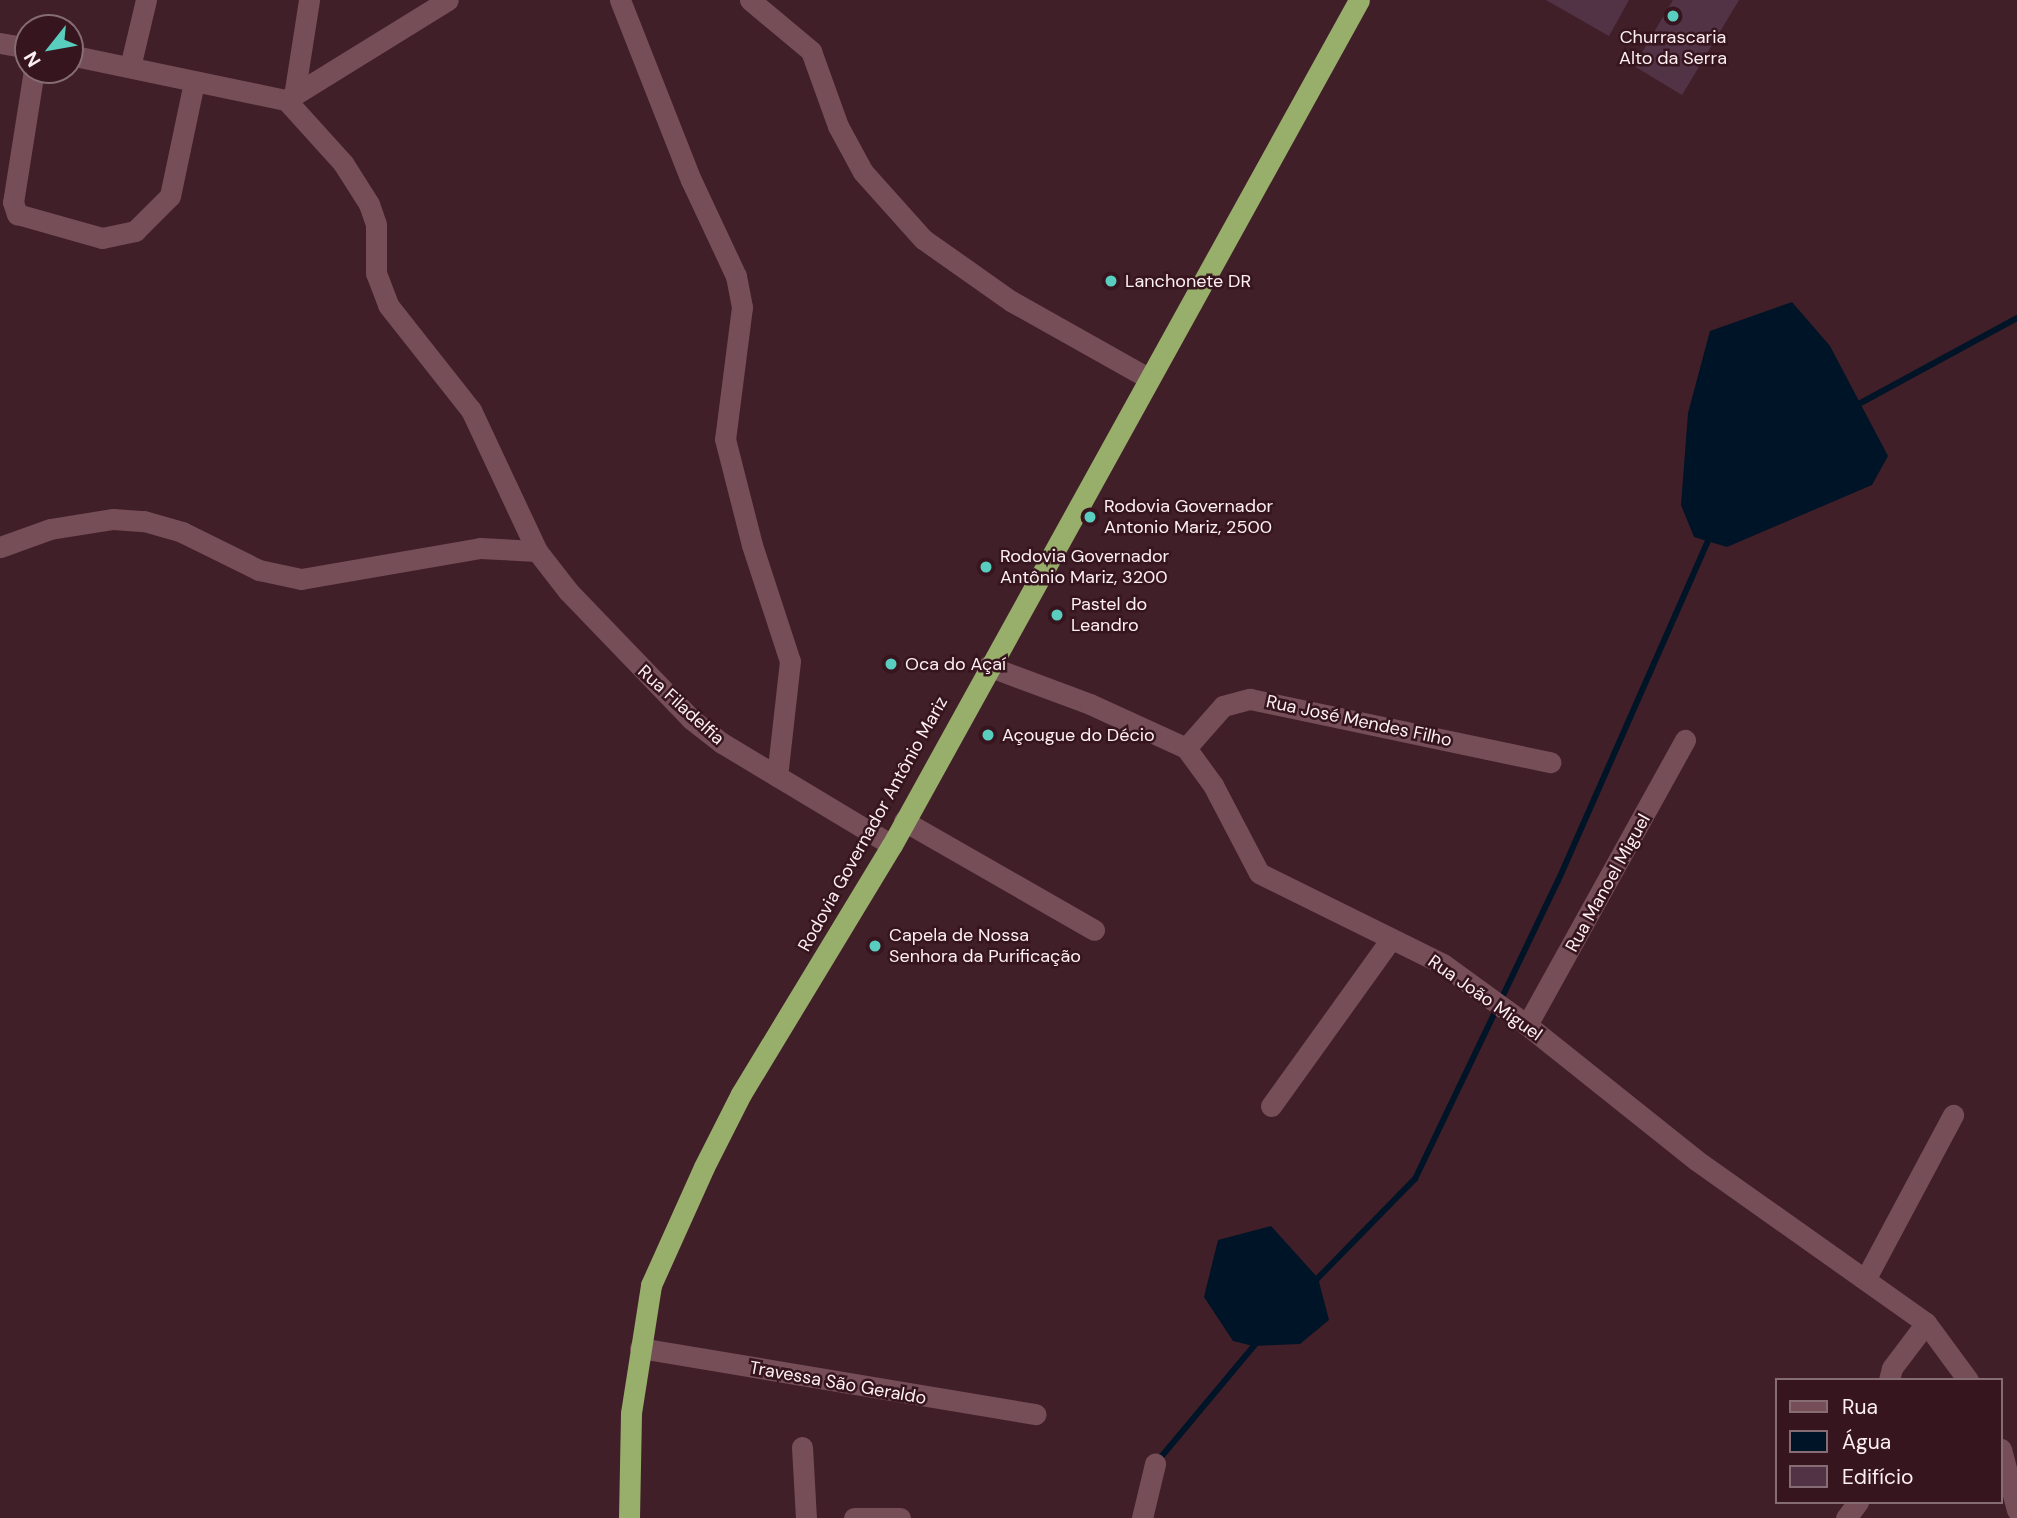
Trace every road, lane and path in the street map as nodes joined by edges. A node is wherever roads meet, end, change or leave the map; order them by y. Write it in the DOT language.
graph roads {
  1 [pos="146,0"];
  2 [pos="309,0"];
  3 [pos="448,0"];
  4 [pos="620,0"];
  5 [pos="750,0"];
  6 [pos="1359,0"];
  7 [pos="84,58"];
  8 [pos="131,67"];
  9 [pos="194,82"];
  10 [pos="32,84"];
  11 [pos="290,98"];
  12 [pos="1148,378"];
  13 [pos="0,547"];
  14 [pos="537,551"];
  15 [pos="988,666"];
  16 [pos="1685,740"];
  17 [pos="1186,748"];
  18 [pos="1550,762"];
  19 [pos="777,776"];
  20 [pos="904,821"];
  21 [pos="891,845"];
  22 [pos="1094,930"];
  23 [pos="1391,939"];
  24 [pos="1527,1025"];
  25 [pos="1272,1106"];
  26 [pos="1953,1115"];
  27 [pos="1866,1278"];
  28 [pos="1926,1323"];
  29 [pos="640,1348"];
  30 [pos="1890,1378"];
  31 [pos="1967,1378"];
  32 [pos="1036,1414"];
  33 [pos="802,1447"];
  34 [pos="2003,1457"];
  35 [pos="1155,1464"];
  36 [pos="2017,1510"];
  37 [pos="1143,1517"];
  38 [pos="629,1518"];
  39 [pos="806,1518"];
  40 [pos="853,1518"];
  41 [pos="900,1518"];
  1 -- 8 [label="street"];
  2 -- 11 [label="street"];
  3 -- 11 [label="street"];
  4 -- 19 [label="street"];
  5 -- 12 [label="street"];
  6 -- 12 [label="highway, Rodovia Governador Antônio Mariz"];
  7 -- 8 [label="street"];
  8 -- 9 [label="street"];
  9 -- 10 [label="street"];
  9 -- 11 [label="street"];
  11 -- 14 [label="street, Rua Filadelfia"];
  12 -- 15 [label="highway, Rodovia Governador Antônio Mariz"];
  13 -- 14 [label="street"];
  14 -- 19 [label="street, Rua Filadelfia"];
  15 -- 17 [label="street, Rua João Miguel"];
  15 -- 20 [label="highway, Rodovia Governador Antônio Mariz"];
  16 -- 24 [label="street, Rua Manoel Miguel"];
  17 -- 18 [label="street, Rua José Mendes Filho"];
  17 -- 23 [label="street, Rua João Miguel"];
  19 -- 21 [label="street, Rua Filadelfia"];
  20 -- 21 [label="highway, Rodovia Governador Antônio Mariz"];
  20 -- 22 [label="street"];
  21 -- 29 [label="highway, Rodovia Governador Antônio Mariz"];
  23 -- 24 [label="street, Rua João Miguel"];
  23 -- 25 [label="street"];
  24 -- 27 [label="street, Rua João Miguel"];
  26 -- 27 [label="street"];
  27 -- 28 [label="street, Rua João Miguel"];
  28 -- 30 [label="street"];
  28 -- 31 [label="street, Rua João Miguel"];
  29 -- 32 [label="street, Travessa São Geraldo"];
  29 -- 38 [label="highway, Rodovia Governador Antônio Mariz"];
  33 -- 39 [label="street"];
  34 -- 36 [label="street"];
  35 -- 37 [label="street"];
  40 -- 41 [label="street"];
}
